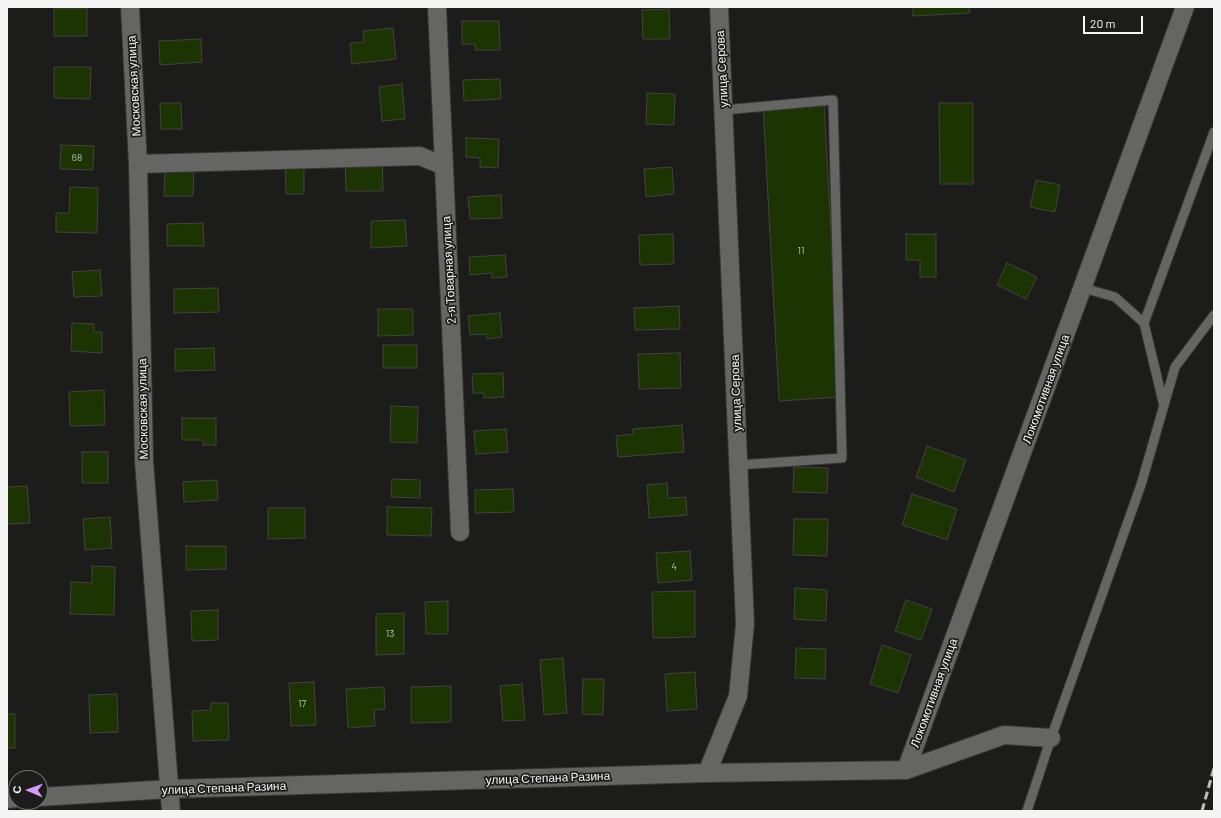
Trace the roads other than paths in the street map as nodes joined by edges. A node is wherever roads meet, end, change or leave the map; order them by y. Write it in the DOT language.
graph roads {
  1 [pos="130,7"];
  2 [pos="437,7"];
  3 [pos="719,7"];
  4 [pos="1185,7"];
  5 [pos="724,110"];
  6 [pos="1214,132"];
  7 [pos="138,164"];
  8 [pos="444,166"];
  9 [pos="1083,288"];
  10 [pos="1214,315"];
  11 [pos="1144,323"];
  12 [pos="1164,406"];
  13 [pos="738,465"];
  14 [pos="460,532"];
  15 [pos="1050,738"];
  16 [pos="906,770"];
  17 [pos="707,773"];
  18 [pos="170,789"];
  19 [pos="48,797"];
  20 [pos="171,811"];
  21 [pos="1027,811"];
  1 -- 7 [label="street, Московская улица"];
  2 -- 8 [label="street, 2-я Товарная улица"];
  3 -- 5 [label="street, улица Серова"];
  4 -- 9 [label="street, Локомотивная улица"];
  5 -- 13 [label="street, улица Серова"];
  5 -- 13 [label="lane"];
  6 -- 11 [label="lane"];
  7 -- 8 [label="street"];
  7 -- 18 [label="street, Московская улица"];
  8 -- 14 [label="street, 2-я Товарная улица"];
  9 -- 11 [label="lane"];
  9 -- 16 [label="street, Локомотивная улица"];
  10 -- 12 [label="lane"];
  11 -- 12 [label="lane"];
  12 -- 15 [label="lane"];
  13 -- 17 [label="street, улица Серова"];
  15 -- 16 [label="street, улица Степана Разина"];
  15 -- 21 [label="lane"];
  16 -- 17 [label="street, улица Степана Разина"];
  17 -- 18 [label="street, улица Степана Разина"];
  18 -- 19 [label="street, улица Степана Разина"];
  18 -- 20 [label="street, Московская улица"];
}
